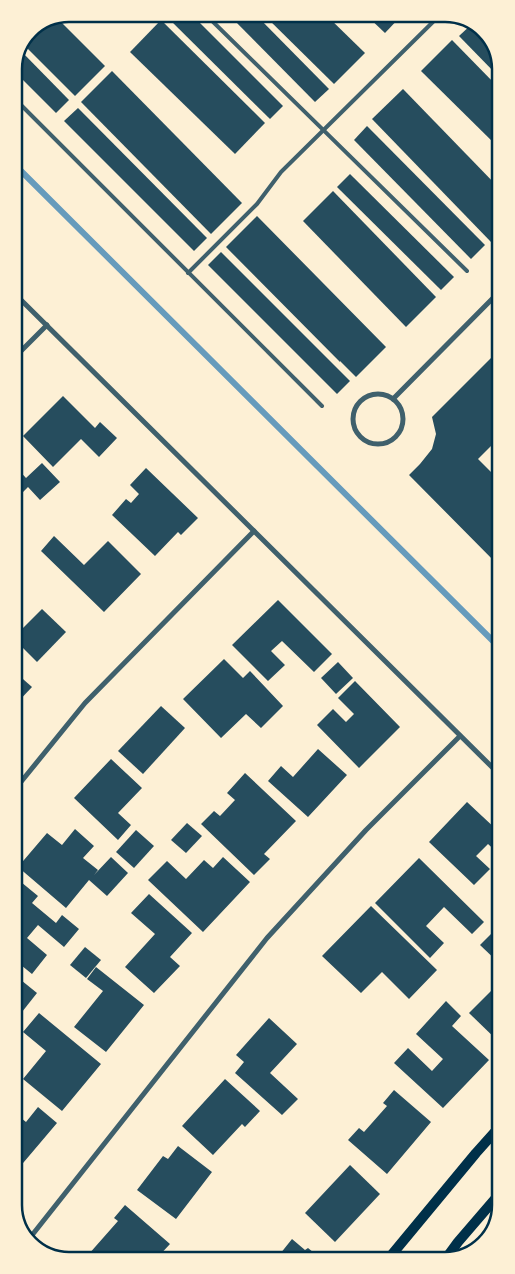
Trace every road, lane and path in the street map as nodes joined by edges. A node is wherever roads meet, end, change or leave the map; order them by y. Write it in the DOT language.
graph roads {
  1 [pos="214,22"];
  2 [pos="432,23"];
  3 [pos="23,107"];
  4 [pos="324,130"];
  5 [pos="467,271"];
  6 [pos="188,273"];
  7 [pos="492,299"];
  8 [pos="23,302"];
  9 [pos="47,325"];
  10 [pos="23,349"];
  11 [pos="393,399"];
  12 [pos="322,406"];
  13 [pos="254,531"];
  14 [pos="460,736"];
  15 [pos="492,767"];
  16 [pos="22,780"];
  17 [pos="492,1135"];
  18 [pos="492,1202"];
  19 [pos="33,1234"];
  20 [pos="452,1251"];
  21 [pos="394,1252"];
  1 -- 4 [label="lane"];
  2 -- 4 [label="lane"];
  3 -- 6 [label="lane"];
  4 -- 5 [label="lane"];
  4 -- 6 [label="lane"];
  6 -- 12 [label="lane"];
  7 -- 11 [label="street"];
  8 -- 9 [label="street"];
  9 -- 10 [label="street"];
  9 -- 13 [label="street"];
  11 -- 11 [label="street"];
  13 -- 14 [label="street"];
  13 -- 16 [label="street"];
  14 -- 15 [label="street"];
  14 -- 19 [label="street"];
  17 -- 21 [label="main road"];
  18 -- 20 [label="main road"];
}
